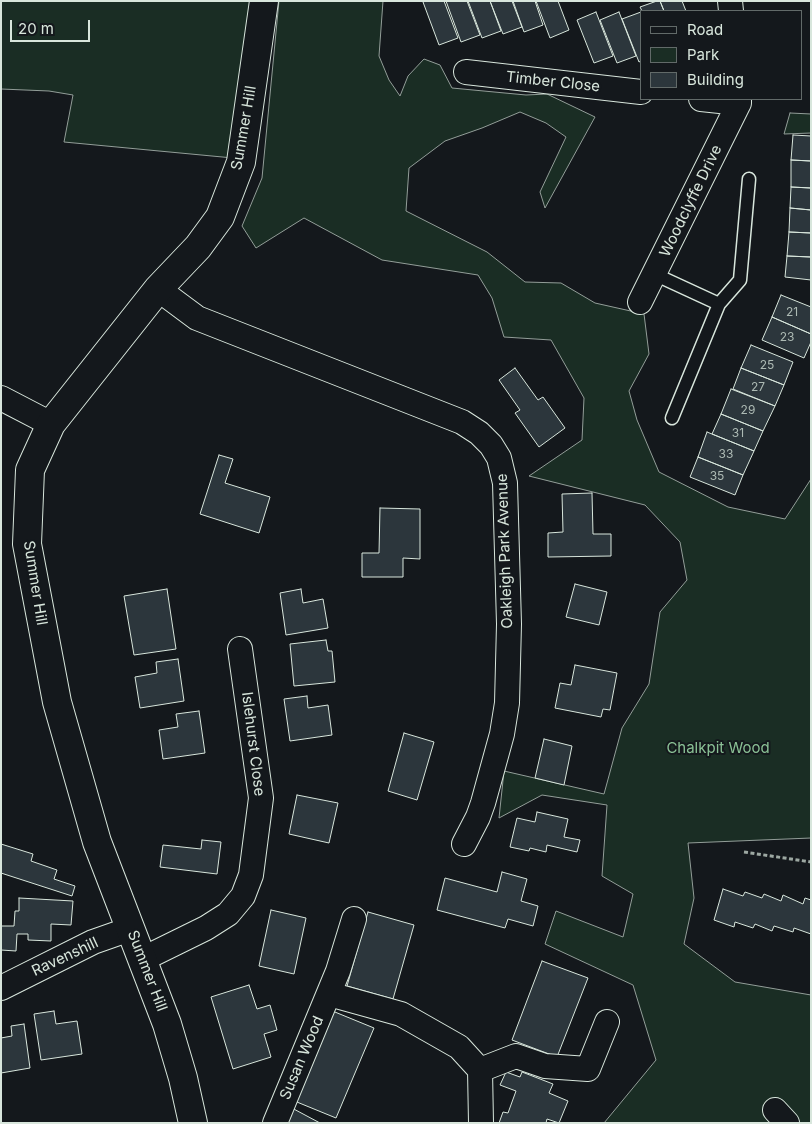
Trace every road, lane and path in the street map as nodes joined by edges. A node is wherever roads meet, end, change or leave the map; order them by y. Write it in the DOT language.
graph roads {
  1 [pos="264,1"];
  2 [pos="466,72"];
  3 [pos="640,92"];
  4 [pos="720,100"];
  5 [pos="739,101"];
  6 [pos="749,178"];
  7 [pos="654,274"];
  8 [pos="158,289"];
  9 [pos="640,302"];
  10 [pos="719,304"];
  11 [pos="1,398"];
  12 [pos="672,418"];
  13 [pos="50,424"];
  14 [pos="240,649"];
  15 [pos="464,844"];
  16 [pos="744,852"];
  17 [pos="811,862"];
  18 [pos="354,919"];
  19 [pos="130,928"];
  20 [pos="143,959"];
  21 [pos="1,988"];
  22 [pos="329,994"];
  23 [pos="607,1022"];
  24 [pos="480,1070"];
  25 [pos="193,1123"];
  26 [pos="275,1123"];
  27 [pos="481,1123"];
  1 -- 8 [label="main road, Summer Hill"];
  2 -- 3 [label="street, Timber Close"];
  4 -- 5 [label="street"];
  5 -- 7 [label="street, Woodclyffe Drive"];
  6 -- 10 [label="lane"];
  7 -- 9 [label="street, Woodclyffe Drive"];
  7 -- 10 [label="lane"];
  8 -- 13 [label="main road, Summer Hill"];
  8 -- 15 [label="street, Oakleigh Park Avenue"];
  10 -- 12 [label="lane"];
  11 -- 13 [label="street"];
  13 -- 19 [label="main road, Summer Hill"];
  14 -- 20 [label="street, Islehurst Close"];
  16 -- 17 [label="path"];
  18 -- 22 [label="street, Susan Wood"];
  19 -- 20 [label="main road, Summer Hill"];
  19 -- 21 [label="street, Ravenshill"];
  20 -- 25 [label="main road, Summer Hill"];
  22 -- 24 [label="street"];
  22 -- 26 [label="street, Susan Wood"];
  23 -- 24 [label="street"];
  24 -- 27 [label="street"];
}
